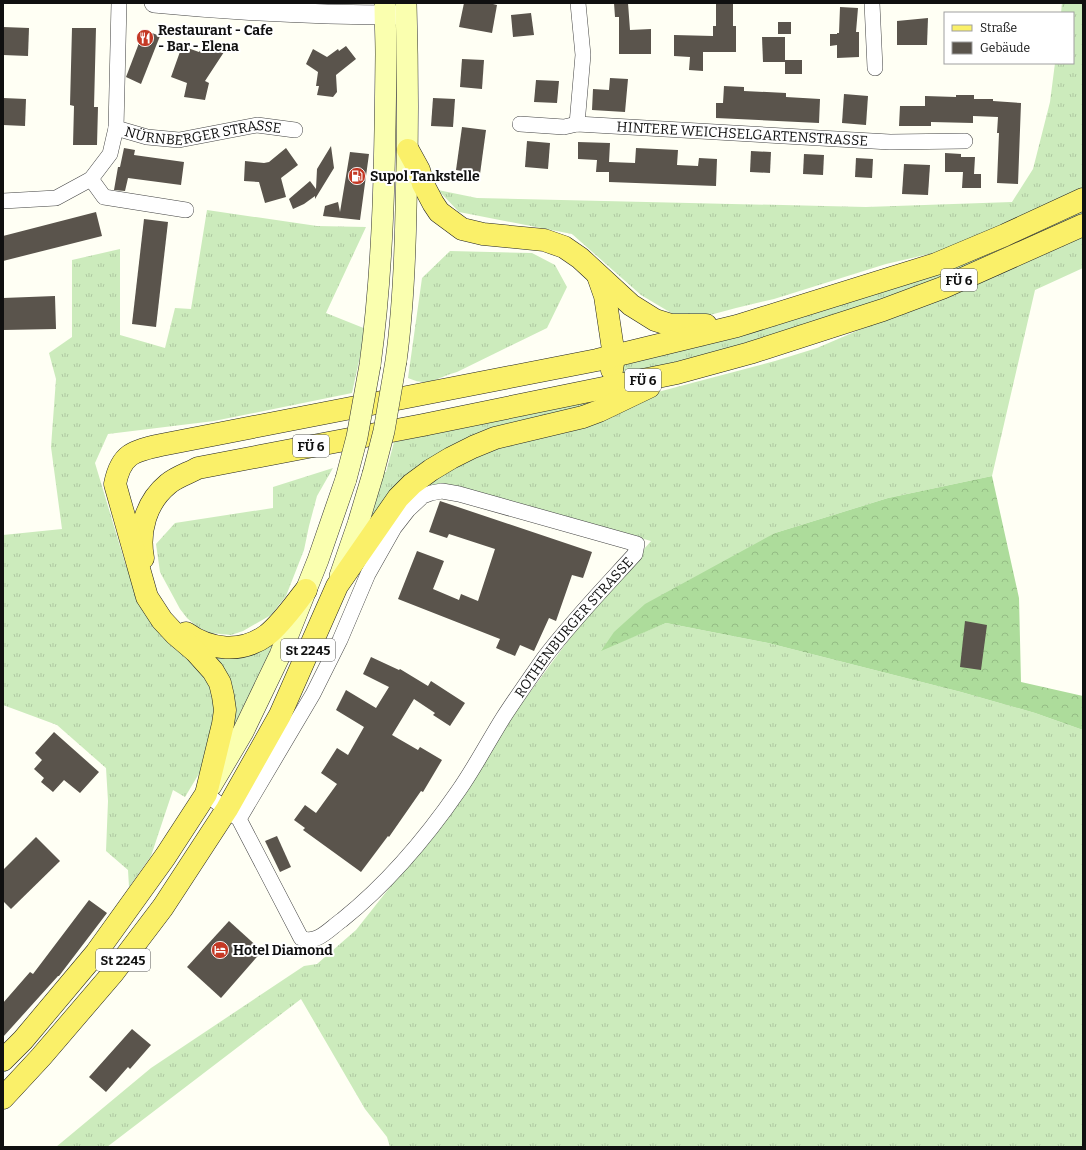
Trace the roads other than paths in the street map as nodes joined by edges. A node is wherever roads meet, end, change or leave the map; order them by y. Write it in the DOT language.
graph roads {
  1 [pos="119,3"];
  2 [pos="154,3"];
  3 [pos="578,3"];
  4 [pos="872,3"];
  5 [pos="209,6"];
  6 [pos="385,9"];
  7 [pos="406,9"];
  8 [pos="875,68"];
  9 [pos="520,124"];
  10 [pos="577,124"];
  11 [pos="116,128"];
  12 [pos="295,130"];
  13 [pos="965,141"];
  14 [pos="408,150"];
  15 [pos="91,179"];
  16 [pos="1083,199"];
  17 [pos="3,201"];
  18 [pos="186,210"];
  19 [pos="1083,225"];
  20 [pos="598,275"];
  21 [pos="737,326"];
  22 [pos="614,356"];
  23 [pos="677,373"];
  24 [pos="608,387"];
  25 [pos="337,586"];
  26 [pos="306,590"];
  27 [pos="206,794"];
  28 [pos="233,814"];
  29 [pos="3,1060"];
  30 [pos="3,1098"];
  1 -- 11 [label="street, NÜRNBERGER STRASSE"];
  2 -- 5 [label="street"];
  3 -- 10 [label="street"];
  4 -- 8 [label="street"];
  5 -- 6 [label="street"];
  6 -- 7 [label="street"];
  6 -- 26 [label="main road, St 2245, bridge"];
  7 -- 14 [label="main road, ROTHENBURGER STRASSE / St 2245"];
  9 -- 10 [label="street, HINTERE WEICHSELGARTENSTRASSE"];
  10 -- 13 [label="street, HINTERE WEICHSELGARTENSTRASSE"];
  11 -- 12 [label="street, NÜRNBERGER STRASSE"];
  11 -- 15 [label="street"];
  14 -- 20 [label="main road"];
  14 -- 25 [label="main road, ROTHENBURGER STRASSE / St 2245, bridge"];
  15 -- 17 [label="street"];
  15 -- 18 [label="street"];
  16 -- 21 [label="main road, FÜ 6"];
  19 -- 23 [label="main road, FÜ 6"];
  20 -- 21 [label="main road"];
  20 -- 22 [label="main road"];
  21 -- 22 [label="main road, FÜ 6"];
  22 -- 24 [label="main road"];
  22 -- 27 [label="main road, FÜ 6"];
  23 -- 24 [label="main road, FÜ 6"];
  23 -- 25 [label="main road"];
  24 -- 26 [label="main road, FÜ 6"];
  25 -- 28 [label="main road, ROTHENBURGER STRASSE / St 2245"];
  26 -- 27 [label="main road, St 2245"];
  27 -- 28 [label="street, ROTHENBURGER STRASSE"];
  27 -- 29 [label="main road, St 2245"];
  28 -- 28 [label="street, ROTHENBURGER STRASSE"];
  28 -- 30 [label="main road, ROTHENBURGER STRASSE / St 2245"];
}
